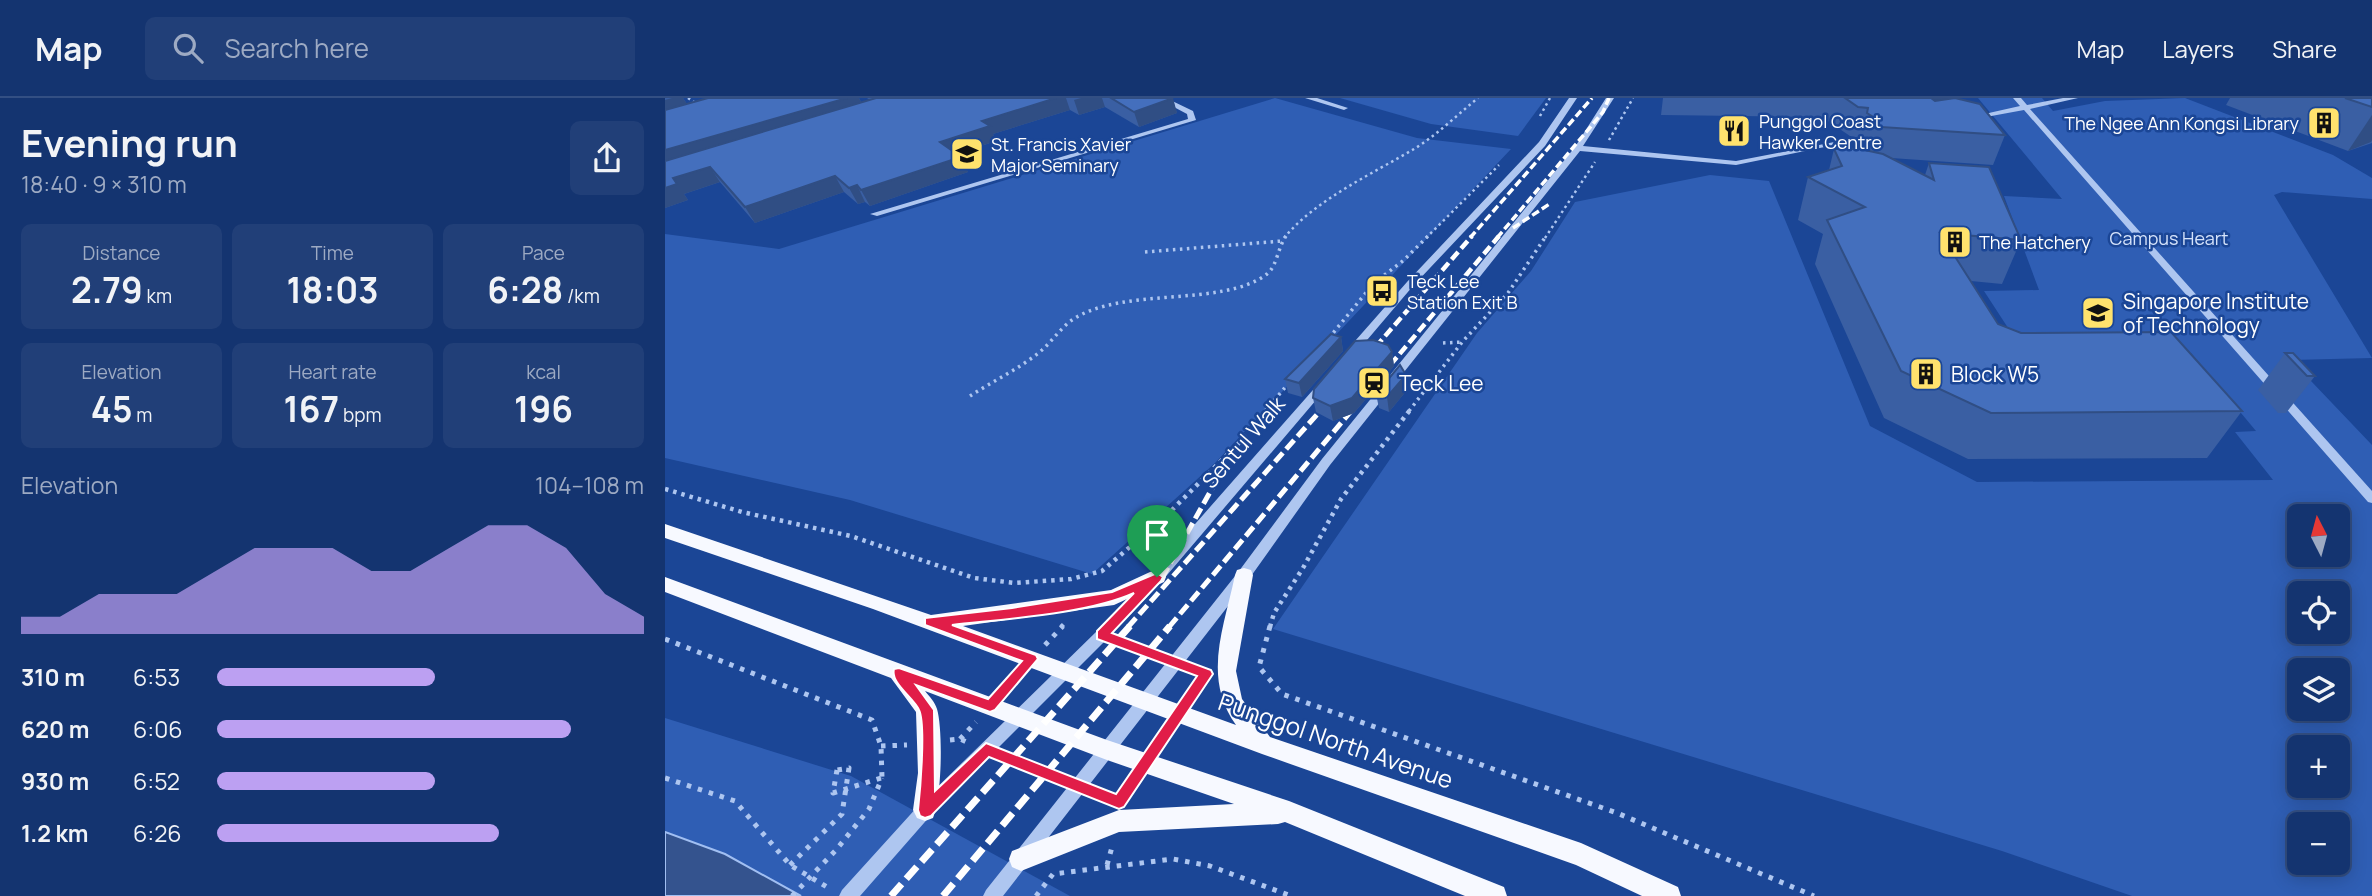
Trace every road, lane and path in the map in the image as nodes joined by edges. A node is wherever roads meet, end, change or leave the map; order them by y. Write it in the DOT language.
graph roads {
  1 [pos="688,98"];
  2 [pos="1161,98"];
  3 [pos="1309,98"];
  4 [pos="1478,98"];
  5 [pos="1550,98"];
  6 [pos="1573,98"];
  7 [pos="1610,98"];
  8 [pos="1633,98"];
  9 [pos="2017,98"];
  10 [pos="2074,98"];
  11 [pos="704,108"];
  12 [pos="1344,108"];
  13 [pos="1963,119"];
  14 [pos="1538,120"];
  15 [pos="1856,140"];
  16 [pos="1578,148"];
  17 [pos="1602,151"];
  18 [pos="1507,157"];
  19 [pos="874,214"];
  20 [pos="1282,241"];
  21 [pos="1145,252"];
  22 [pos="1327,341"];
  23 [pos="1463,341"];
  24 [pos="1436,349"];
  25 [pos="1347,357"];
  26 [pos="1297,374"];
  27 [pos="1329,378"];
  28 [pos="970,396"];
  29 [pos="665,489"];
  30 [pos="2372,499"];
  31 [pos="665,531"];
  32 [pos="1244,575"];
  33 [pos="1157,577"];
  34 [pos="665,584"];
  35 [pos="929,622"];
  36 [pos="1102,635"];
  37 [pos="665,639"];
  38 [pos="1032,659"];
  39 [pos="1176,663"];
  40 [pos="1065,672"];
  41 [pos="899,673"];
  42 [pos="1146,701"];
  43 [pos="990,706"];
  44 [pos="1179,714"];
  45 [pos="1019,717"];
  46 [pos="1262,744"];
  47 [pos="986,750"];
  48 [pos="1107,750"];
  49 [pos="1145,764"];
  50 [pos="882,778"];
  51 [pos="665,779"];
  52 [pos="1079,786"];
  53 [pos="925,810"];
  54 [pos="1289,812"];
  55 [pos="1021,859"];
  56 [pos="790,865"];
  57 [pos="792,896"];
  58 [pos="842,896"];
  59 [pos="848,896"];
  60 [pos="992,896"];
  61 [pos="1036,896"];
  62 [pos="1291,896"];
  63 [pos="1495,896"];
  64 [pos="1669,896"];
  65 [pos="1814,896"];
  1 -- 11 [label="path"];
  2 -- 19 [label="street"];
  3 -- 12 [label="street"];
  4 -- 20 [label="path"];
  5 -- 14 [label="path"];
  6 -- 25 [label="street"];
  7 -- 16 [label="street"];
  8 -- 17 [label="path"];
  9 -- 30 [label="street"];
  10 -- 13 [label="street"];
  15 -- 17 [label="street"];
  16 -- 17 [label="street"];
  16 -- 32 [label="street"];
  17 -- 23 [label="path"];
  18 -- 22 [label="path"];
  20 -- 21 [label="path"];
  20 -- 28 [label="path"];
  23 -- 24 [label="path"];
  23 -- 65 [label="path"];
  26 -- 29 [label="path"];
  27 -- 33 [label="street, Sentul Walk"];
  31 -- 35 [label="main road, Punggol North Avenue"];
  32 -- 39 [label="street"];
  32 -- 46 [label="main road"];
  33 -- 35 [label="main road"];
  33 -- 36 [label="street, Sentul Walk"];
  34 -- 41 [label="main road"];
  35 -- 38 [label="main road, Punggol North Avenue"];
  36 -- 38 [label="path"];
  36 -- 39 [label="path"];
  36 -- 40 [label="street, Sentul Walk"];
  37 -- 50 [label="path"];
  38 -- 40 [label="main road, Punggol North Avenue"];
  38 -- 43 [label="path"];
  39 -- 42 [label="street"];
  39 -- 44 [label="path"];
  40 -- 42 [label="main road, Punggol North Avenue"];
  40 -- 45 [label="street, Sentul Walk"];
  41 -- 43 [label="main road"];
  41 -- 53 [label="main road"];
  42 -- 44 [label="main road, Punggol North Avenue"];
  42 -- 48 [label="street"];
  43 -- 45 [label="main road"];
  43 -- 47 [label="path"];
  44 -- 46 [label="main road, Punggol North Avenue"];
  44 -- 49 [label="path"];
  45 -- 47 [label="street, Sentul Walk"];
  45 -- 48 [label="main road"];
  46 -- 64 [label="main road, Punggol North Avenue"];
  47 -- 52 [label="path"];
  47 -- 53 [label="street, Sentul Walk"];
  48 -- 49 [label="main road"];
  48 -- 52 [label="street"];
  49 -- 52 [label="path"];
  49 -- 54 [label="main road"];
  50 -- 56 [label="path, bridge"];
  50 -- 57 [label="path, bridge"];
  51 -- 56 [label="path"];
  52 -- 55 [label="street"];
  53 -- 59 [label="street, Sentul Walk"];
  54 -- 55 [label="main road"];
  54 -- 63 [label="main road"];
  55 -- 60 [label="street"];
  56 -- 58 [label="path"];
  61 -- 62 [label="path"];
}
